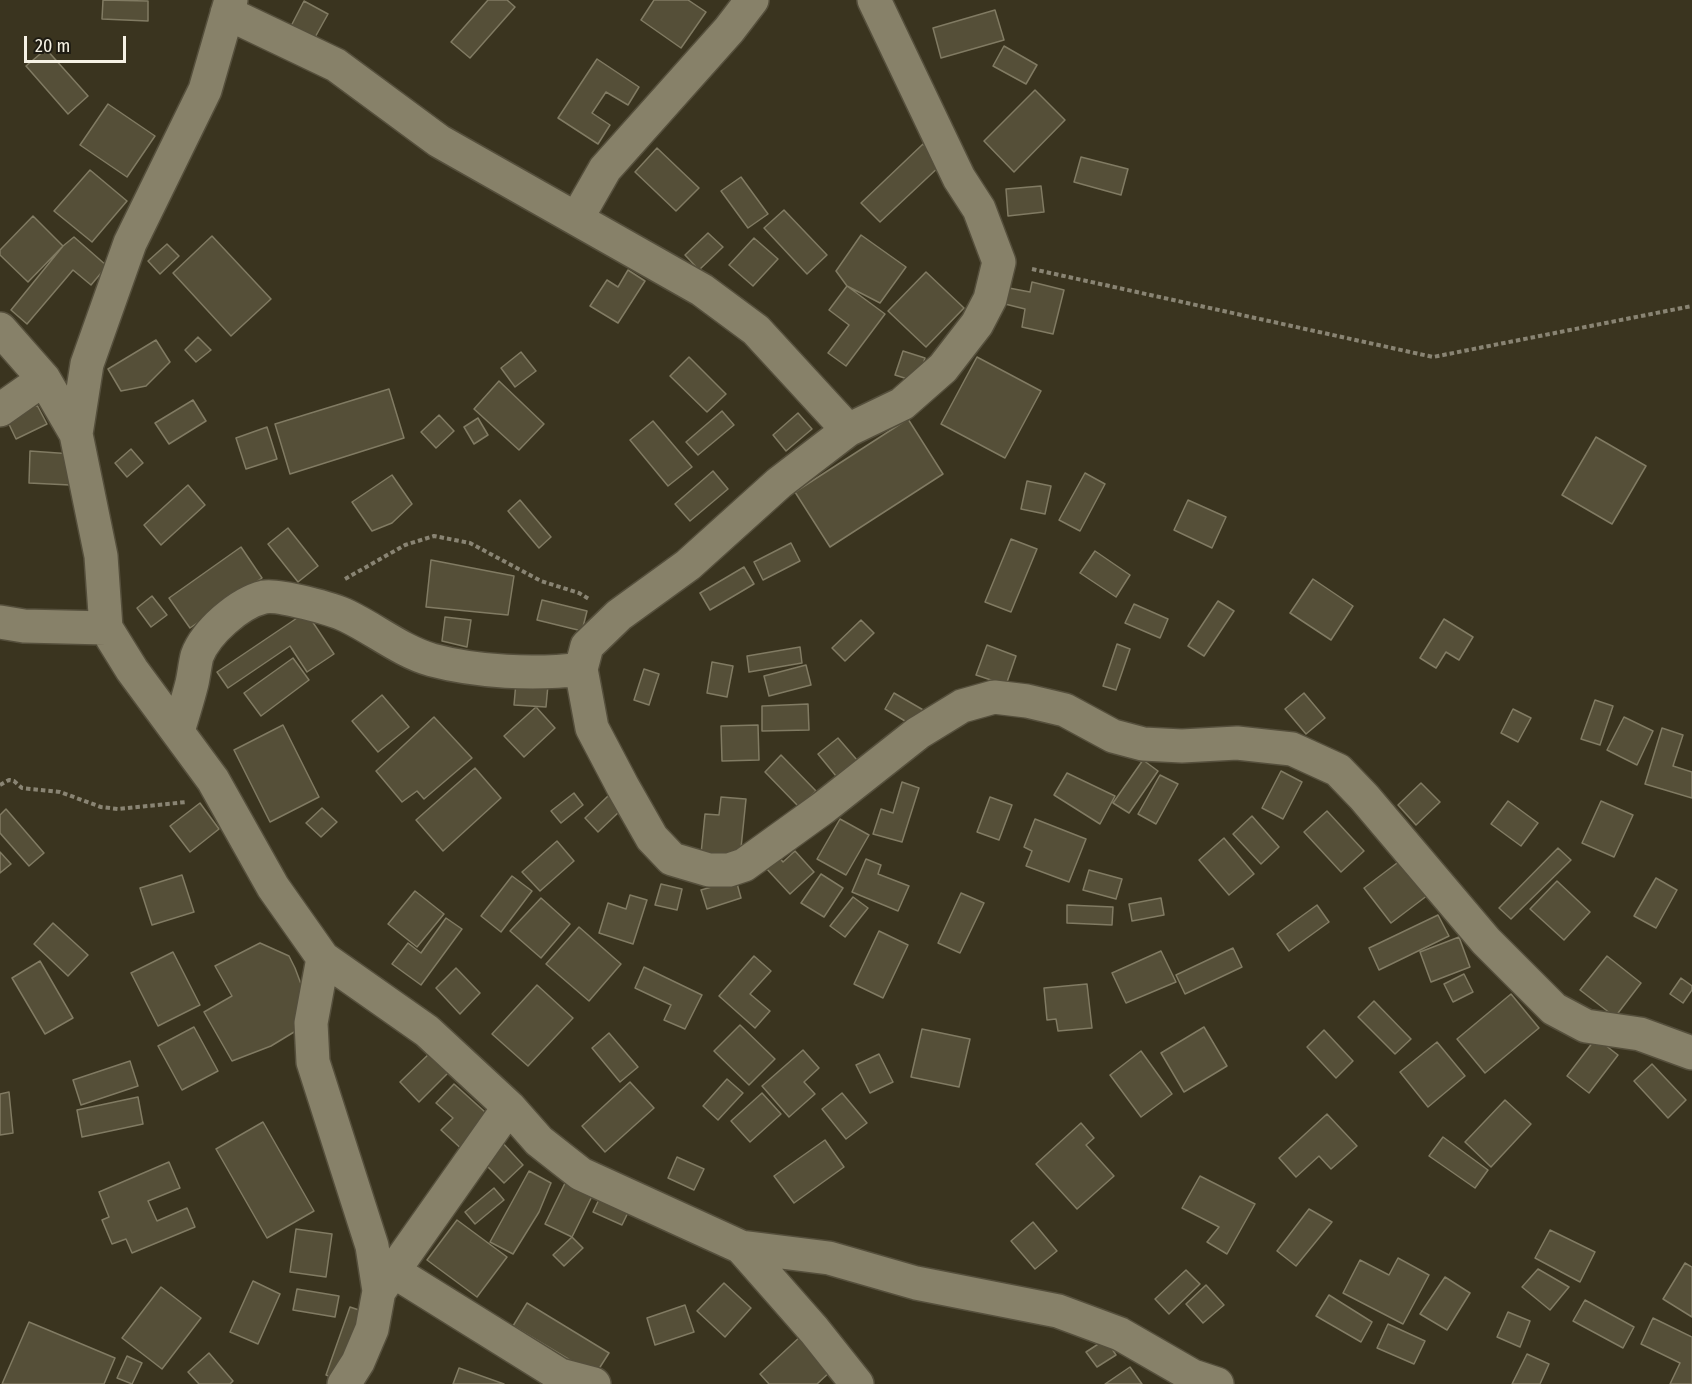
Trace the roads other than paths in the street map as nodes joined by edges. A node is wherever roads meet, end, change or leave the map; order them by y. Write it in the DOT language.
graph roads {
  1 [pos="752,0"];
  2 [pos="874,0"];
  3 [pos="229,7"];
  4 [pos="577,218"];
  5 [pos="0,329"];
  6 [pos="44,379"];
  7 [pos="0,410"];
  8 [pos="848,430"];
  9 [pos="76,434"];
  10 [pos="106,628"];
  11 [pos="3,631"];
  12 [pos="581,669"];
  13 [pos="178,731"];
  14 [pos="323,958"];
  15 [pos="1692,1053"];
  16 [pos="509,1107"];
  17 [pos="741,1246"];
  18 [pos="386,1281"];
  19 [pos="844,1376"];
  20 [pos="344,1384"];
  21 [pos="594,1384"];
  22 [pos="1217,1384"];
  1 -- 4 [label="street"];
  2 -- 8 [label="street"];
  3 -- 4 [label="street"];
  3 -- 9 [label="street"];
  4 -- 8 [label="street"];
  5 -- 6 [label="street"];
  6 -- 7 [label="street"];
  6 -- 9 [label="street"];
  8 -- 12 [label="street"];
  9 -- 10 [label="street"];
  10 -- 11 [label="street"];
  10 -- 13 [label="street"];
  12 -- 13 [label="street"];
  12 -- 15 [label="street"];
  13 -- 14 [label="street"];
  14 -- 16 [label="street"];
  14 -- 18 [label="street"];
  16 -- 17 [label="street"];
  16 -- 18 [label="street"];
  17 -- 19 [label="street"];
  17 -- 22 [label="street"];
  18 -- 20 [label="street"];
  18 -- 21 [label="street"];
}
